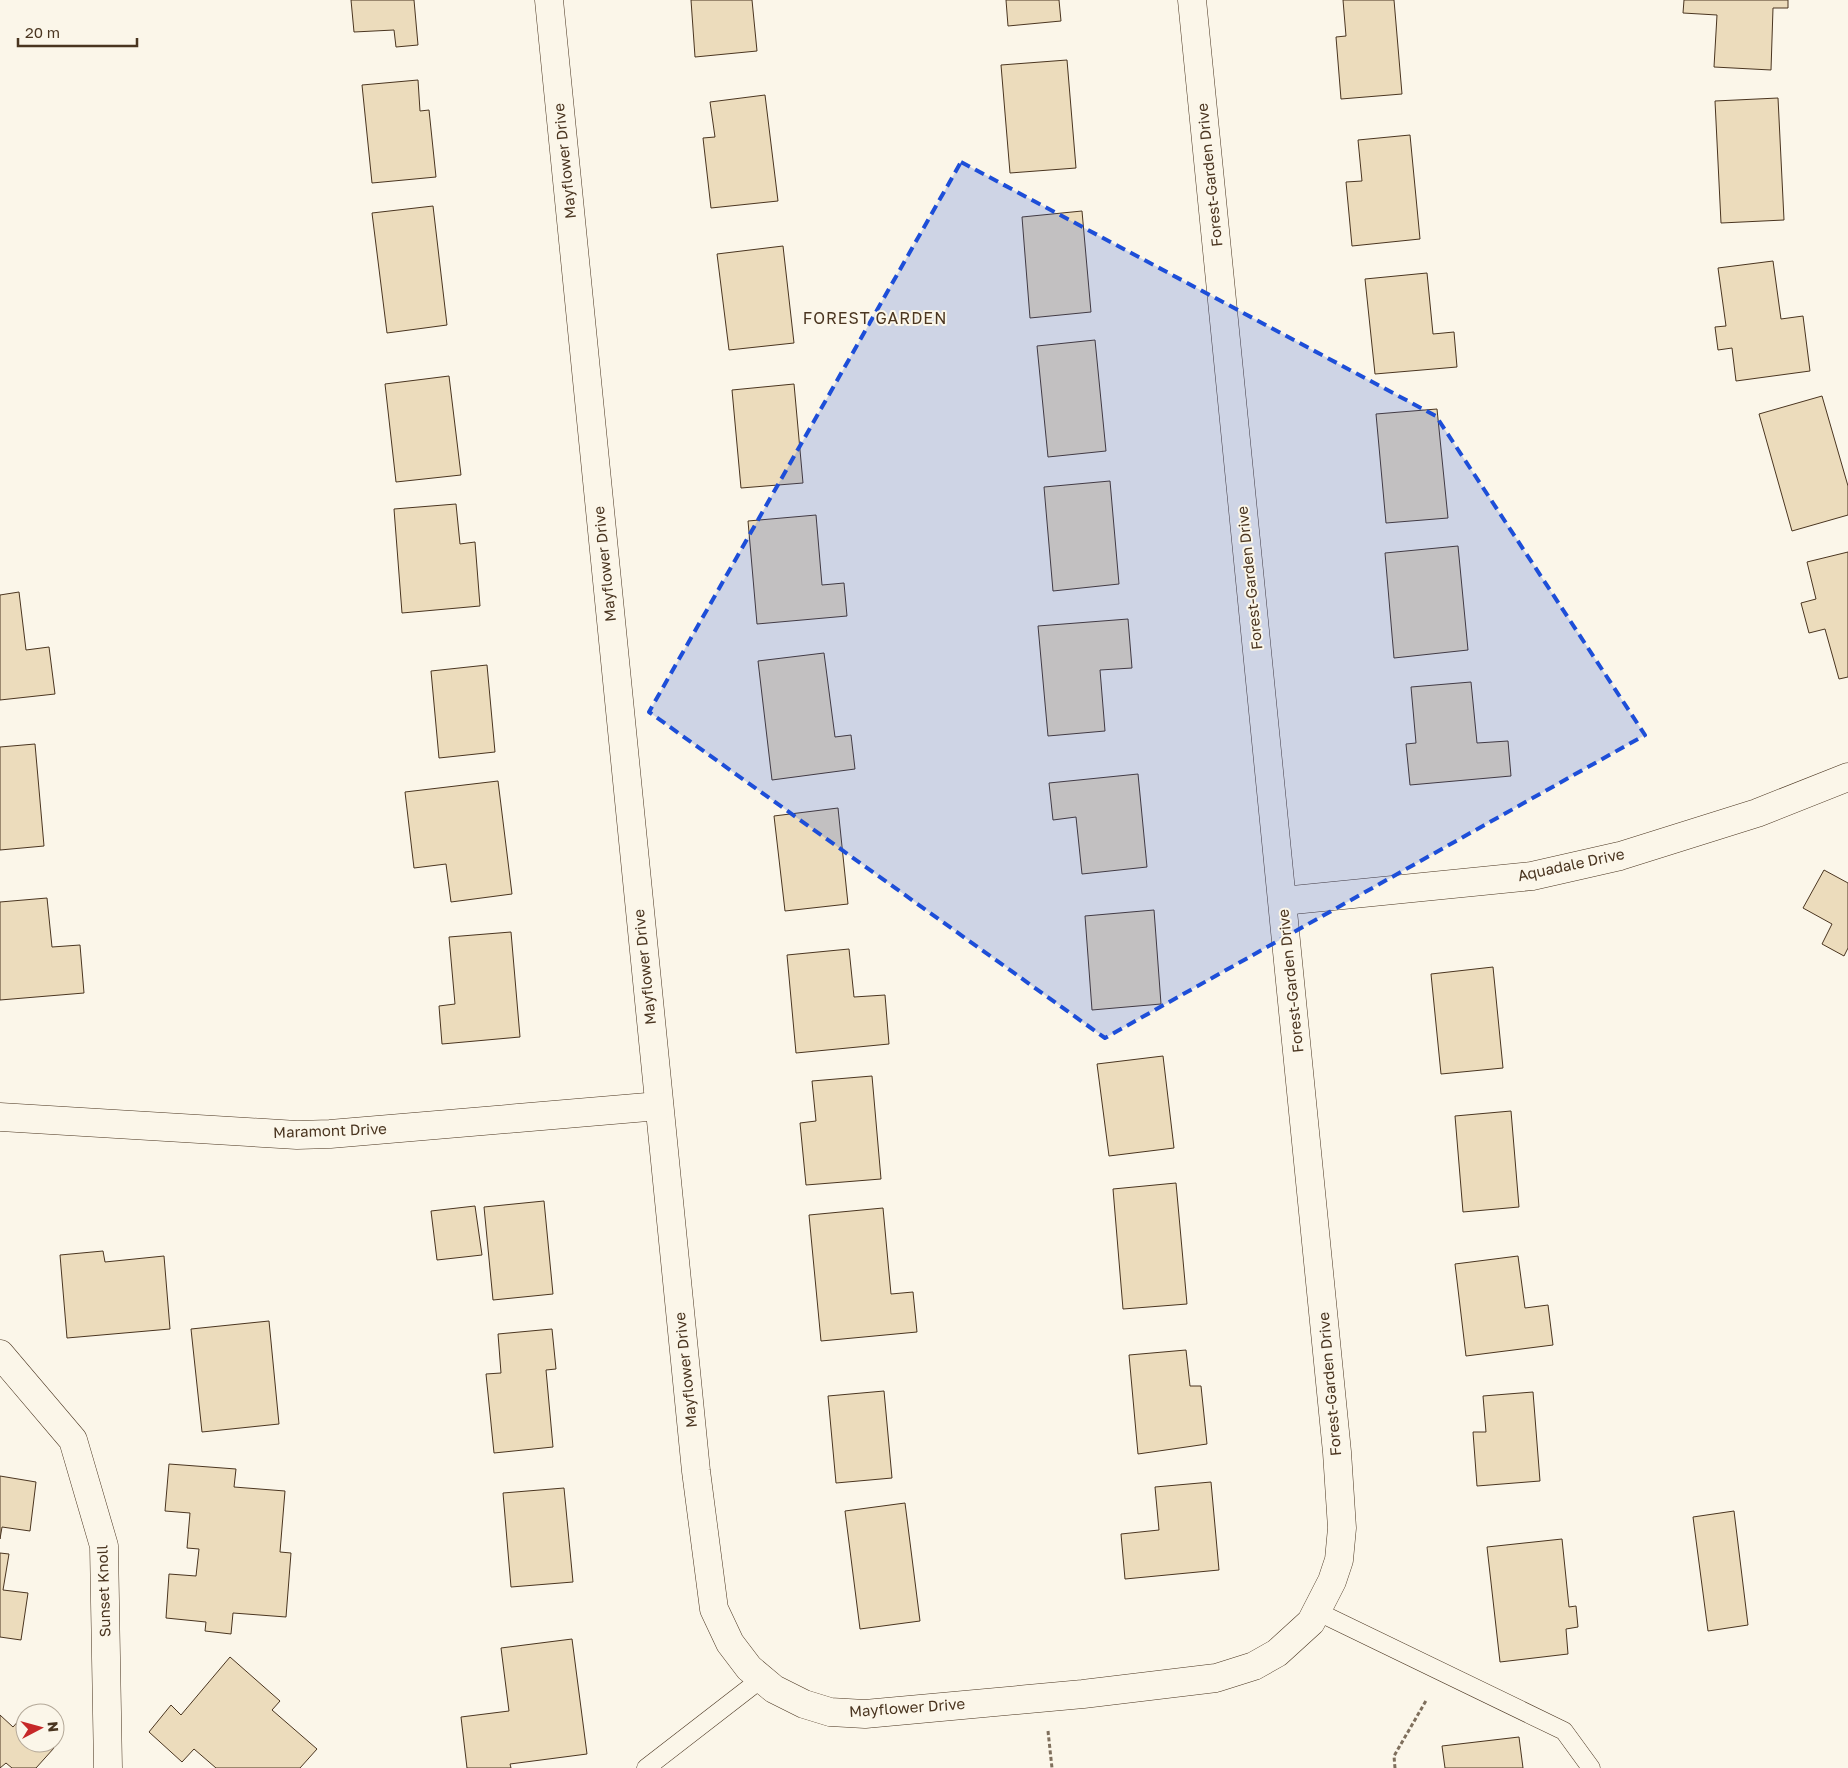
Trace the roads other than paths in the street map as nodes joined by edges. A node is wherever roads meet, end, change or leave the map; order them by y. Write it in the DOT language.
graph roads {
  1 [pos="549,0"];
  2 [pos="1192,0"];
  3 [pos="1848,778"];
  4 [pos="1283,901"];
  5 [pos="659,1106"];
  6 [pos="0,1117"];
  7 [pos="0,1354"];
  8 [pos="1316,1611"];
  9 [pos="762,1679"];
  10 [pos="994,1702"];
  11 [pos="108,1768"];
  12 [pos="646,1768"];
  13 [pos="1591,1768"];
  1 -- 5 [label="street, Mayflower Drive"];
  2 -- 4 [label="street, Forest-Garden Drive"];
  3 -- 4 [label="street, Aquadale Drive"];
  4 -- 8 [label="street, Forest-Garden Drive"];
  5 -- 6 [label="street, Maramont Drive"];
  5 -- 9 [label="street, Mayflower Drive"];
  7 -- 11 [label="street, Sunset Knoll"];
  8 -- 10 [label="street, Forest-Garden Drive"];
  8 -- 13 [label="lane"];
  9 -- 10 [label="street, Mayflower Drive"];
  9 -- 12 [label="lane"];
}
